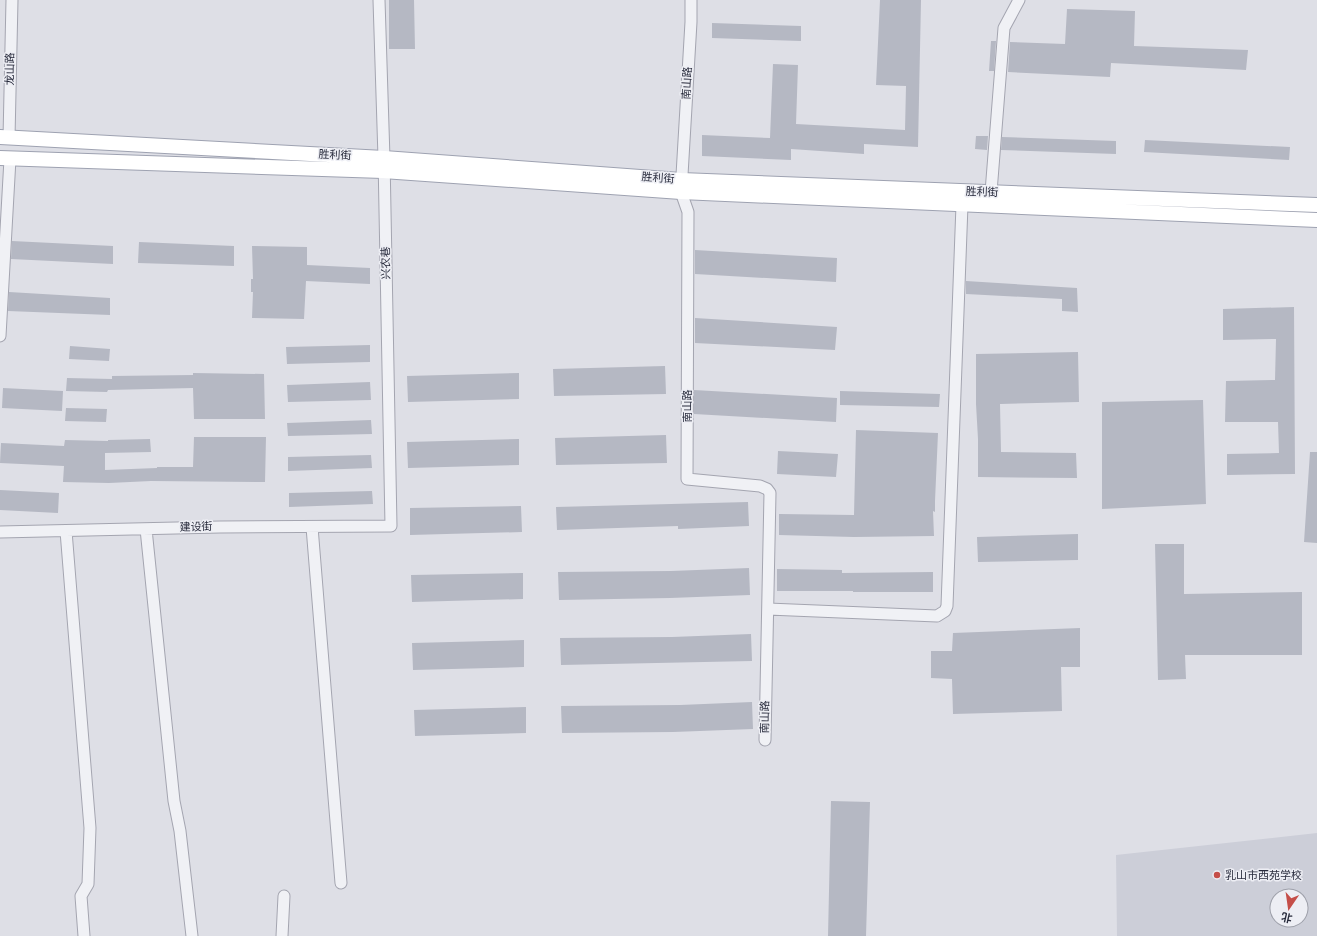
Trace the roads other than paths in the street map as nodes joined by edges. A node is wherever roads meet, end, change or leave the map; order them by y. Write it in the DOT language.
graph roads {
  1 [pos="12,0"];
  2 [pos="379,0"];
  3 [pos="691,0"];
  4 [pos="1019,0"];
  5 [pos="5,138"];
  6 [pos="5,158"];
  7 [pos="384,164"];
  8 [pos="681,186"];
  9 [pos="991,192"];
  10 [pos="962,205"];
  11 [pos="1317,205"];
  12 [pos="1317,220"];
  13 [pos="0,336"];
  14 [pos="391,526"];
  15 [pos="312,527"];
  16 [pos="146,528"];
  17 [pos="66,531"];
  18 [pos="0,532"];
  19 [pos="768,609"];
  20 [pos="765,740"];
  21 [pos="341,884"];
  22 [pos="284,896"];
  23 [pos="84,936"];
  24 [pos="192,936"];
  25 [pos="282,936"];
  1 -- 5 [label="street, 龙山路"];
  2 -- 7 [label="street, 兴农巷"];
  3 -- 8 [label="street, 南山路"];
  4 -- 9 [label="street"];
  5 -- 7 [label="main road, 胜利街"];
  6 -- 7 [label="main road, 胜利街"];
  6 -- 13 [label="street"];
  7 -- 8 [label="main road, 胜利街"];
  7 -- 14 [label="street, 兴农巷"];
  8 -- 9 [label="main road, 胜利街"];
  8 -- 10 [label="main road, 胜利街"];
  8 -- 19 [label="street, 南山路"];
  9 -- 11 [label="main road, 胜利街"];
  10 -- 12 [label="main road, 胜利街"];
  10 -- 19 [label="street"];
  14 -- 15 [label="street, 建设街"];
  15 -- 16 [label="street, 建设街"];
  15 -- 21 [label="street"];
  16 -- 17 [label="street, 建设街"];
  16 -- 24 [label="street"];
  17 -- 18 [label="street, 建设街"];
  17 -- 23 [label="street"];
  19 -- 20 [label="street, 南山路"];
  22 -- 25 [label="street"];
}
